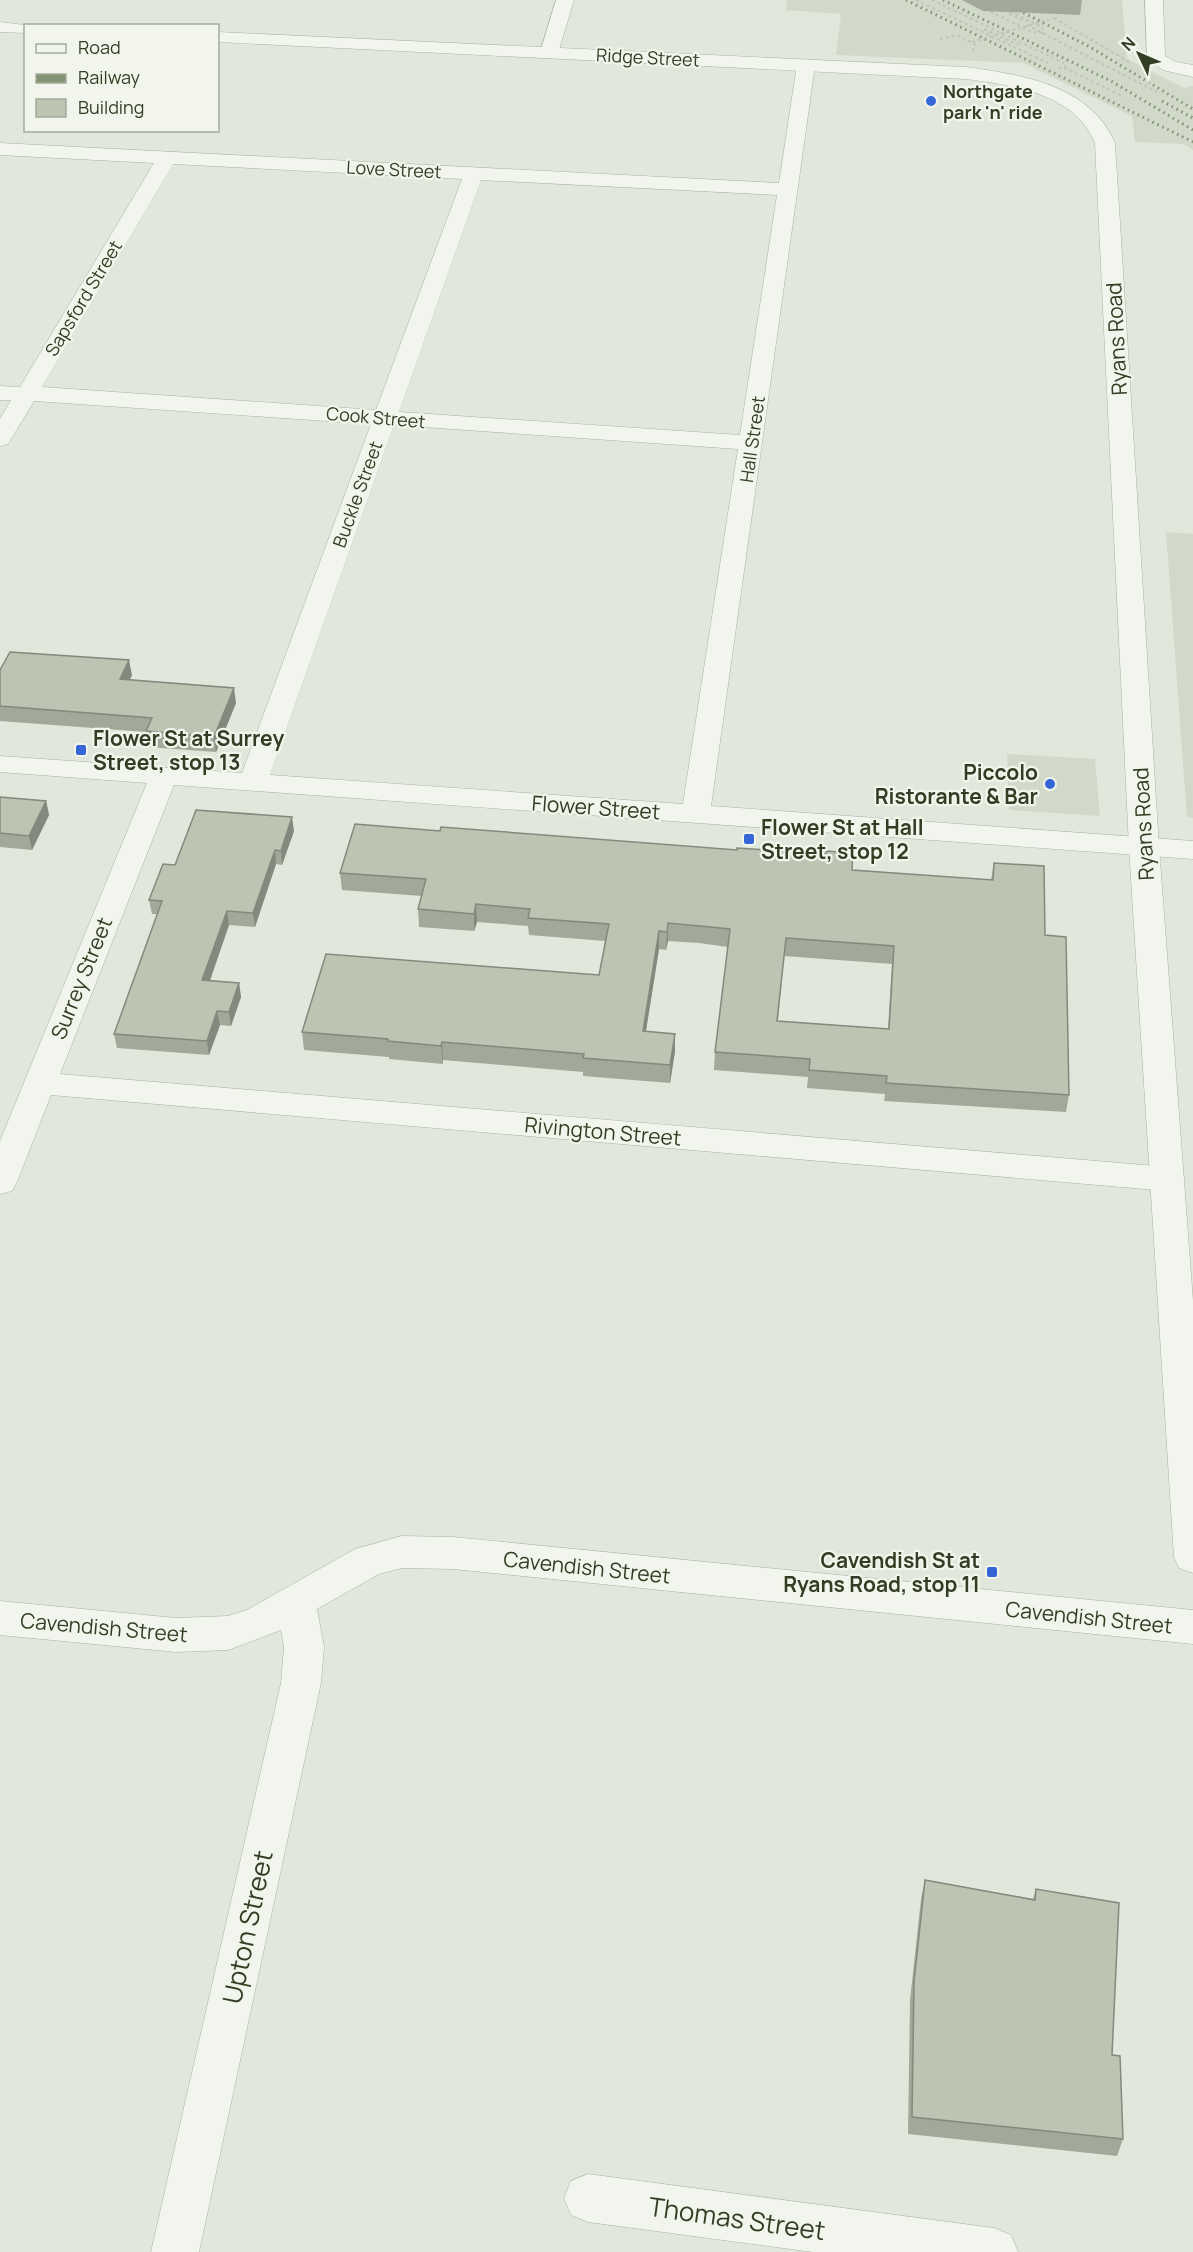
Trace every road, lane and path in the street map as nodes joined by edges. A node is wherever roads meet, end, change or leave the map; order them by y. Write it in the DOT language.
graph roads {
  1 [pos="565,0"];
  2 [pos="916,0"];
  3 [pos="932,0"];
  4 [pos="1154,0"];
  5 [pos="1001,6"];
  6 [pos="978,7"];
  7 [pos="1009,12"];
  8 [pos="994,14"];
  9 [pos="1029,25"];
  10 [pos="0,27"];
  11 [pos="985,27"];
  12 [pos="24,28"];
  13 [pos="975,28"];
  14 [pos="1043,33"];
  15 [pos="997,35"];
  16 [pos="219,37"];
  17 [pos="940,39"];
  18 [pos="973,43"];
  19 [pos="1028,46"];
  20 [pos="1019,47"];
  21 [pos="976,48"];
  22 [pos="549,53"];
  23 [pos="1132,63"];
  24 [pos="806,65"];
  25 [pos="1065,68"];
  26 [pos="1193,71"];
  27 [pos="1157,92"];
  28 [pos="1124,97"];
  29 [pos="1074,104"];
  30 [pos="0,149"];
  31 [pos="167,157"];
  32 [pos="474,173"];
  33 [pos="788,190"];
  34 [pos="0,393"];
  35 [pos="27,393"];
  36 [pos="384,418"];
  37 [pos="0,439"];
  38 [pos="752,442"];
  39 [pos="0,764"];
  40 [pos="164,775"];
  41 [pos="253,782"];
  42 [pos="696,814"];
  43 [pos="1144,847"];
  44 [pos="1193,850"];
  45 [pos="39,1083"];
  46 [pos="1168,1179"];
  47 [pos="0,1182"];
  48 [pos="1193,1557"];
  49 [pos="296,1601"];
  50 [pos="0,1618"];
  51 [pos="1193,1627"];
  52 [pos="588,2198"];
  53 [pos="176,2252"];
  54 [pos="994,2252"];
  1 -- 22 [label="street"];
  2 -- 13 [label="path"];
  3 -- 11 [label="path"];
  4 -- 26 [label="street"];
  5 -- 7 [label="path"];
  6 -- 8 [label="path"];
  7 -- 8 [label="path"];
  7 -- 9 [label="path"];
  7 -- 14 [label="path"];
  8 -- 14 [label="path"];
  9 -- 14 [label="path, bridge"];
  9 -- 15 [label="path, bridge"];
  9 -- 23 [label="path, bridge"];
  10 -- 12 [label="street"];
  11 -- 13 [label="path"];
  11 -- 15 [label="path, bridge"];
  11 -- 19 [label="path"];
  13 -- 20 [label="path"];
  14 -- 27 [label="path"];
  15 -- 18 [label="path, bridge"];
  15 -- 20 [label="path"];
  16 -- 22 [label="street, Ridge Street"];
  17 -- 18 [label="path, bridge"];
  18 -- 21 [label="path"];
  19 -- 20 [label="path"];
  19 -- 25 [label="path"];
  20 -- 25 [label="path"];
  22 -- 24 [label="street, Ridge Street"];
  24 -- 29 [label="street, Ridge Street"];
  24 -- 33 [label="street, Hall Street"];
  25 -- 28 [label="path"];
  29 -- 43 [label="street, Ryans Road"];
  30 -- 31 [label="street, Love Street"];
  31 -- 32 [label="street, Love Street"];
  31 -- 35 [label="street, Sapsford Street"];
  32 -- 33 [label="street, Love Street"];
  32 -- 36 [label="street, Buckle Street"];
  33 -- 38 [label="street, Hall Street"];
  34 -- 35 [label="street, Cook Street"];
  35 -- 36 [label="street, Cook Street"];
  35 -- 37 [label="street, Sapsford Street"];
  36 -- 38 [label="street, Cook Street"];
  36 -- 41 [label="street, Buckle Street"];
  38 -- 42 [label="street, Hall Street"];
  39 -- 40 [label="street, Flower Street"];
  40 -- 41 [label="street, Flower Street"];
  40 -- 45 [label="street, Surrey Street"];
  41 -- 42 [label="street, Flower Street"];
  42 -- 43 [label="street, Flower Street"];
  43 -- 44 [label="street, Flower Street"];
  43 -- 46 [label="street, Ryans Road"];
  45 -- 46 [label="street, Rivington Street"];
  45 -- 47 [label="street, Surrey Street"];
  46 -- 48 [label="street, Ryans Road"];
  49 -- 50 [label="street, Cavendish Street"];
  49 -- 51 [label="street, Cavendish Street"];
  49 -- 53 [label="street, Upton Street"];
  52 -- 54 [label="street, Thomas Street"];
}
